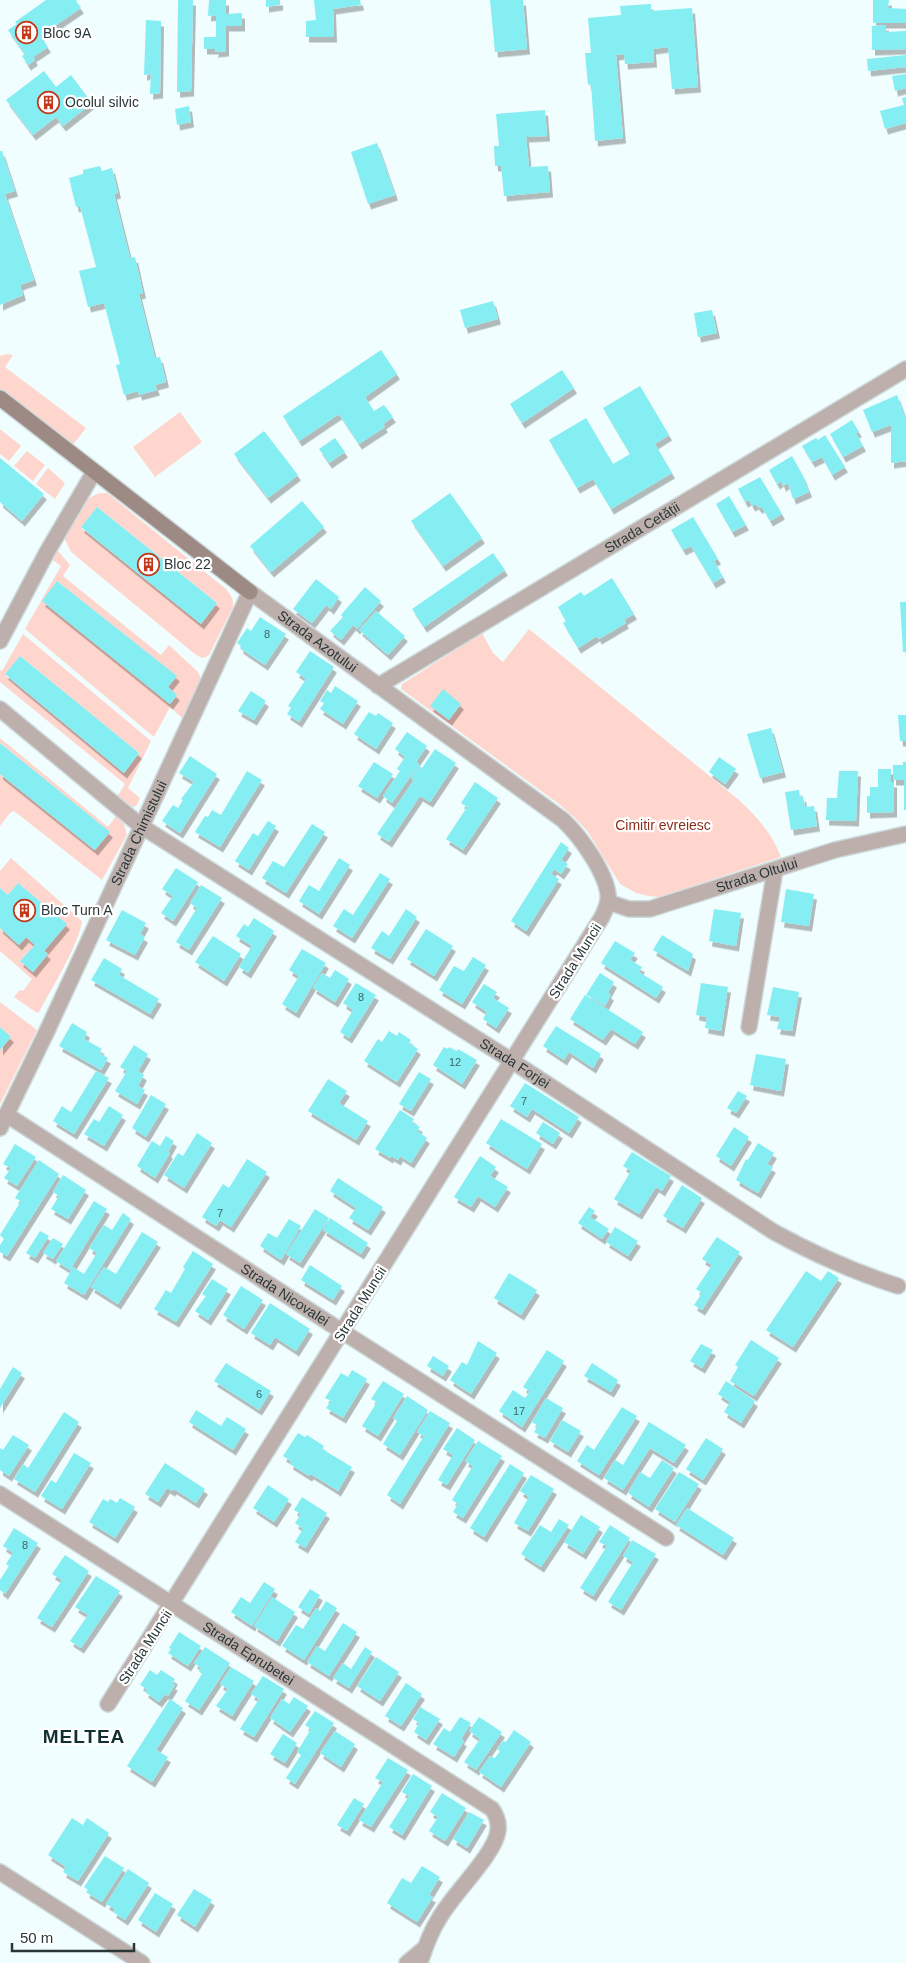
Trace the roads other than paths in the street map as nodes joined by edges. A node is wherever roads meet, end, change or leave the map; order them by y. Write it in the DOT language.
graph roads {
  1 [pos="906,369"];
  2 [pos="0,398"];
  3 [pos="94,472"];
  4 [pos="250,592"];
  5 [pos="0,641"];
  6 [pos="378,686"];
  7 [pos="0,709"];
  8 [pos="141,826"];
  9 [pos="906,834"];
  10 [pos="774,870"];
  11 [pos="608,902"];
  12 [pos="748,1027"];
  13 [pos="512,1060"];
  14 [pos="3,1121"];
  15 [pos="898,1286"];
  16 [pos="342,1332"];
  17 [pos="0,1494"];
  18 [pos="666,1538"];
  19 [pos="172,1604"];
  20 [pos="108,1704"];
  21 [pos="0,1872"];
  22 [pos="425,1948"];
  23 [pos="142,1963"];
  24 [pos="407,1963"];
  25 [pos="420,1963"];
  1 -- 6 [label="street, Strada Cetății"];
  2 -- 3 [label="street, Strada Azotului"];
  3 -- 4 [label="street, Strada Azotului"];
  3 -- 5 [label="street"];
  4 -- 6 [label="street, Strada Azotului"];
  4 -- 8 [label="street, Strada Chimistului"];
  6 -- 11 [label="street, Strada Azotului"];
  7 -- 8 [label="street, Strada Forjei"];
  8 -- 13 [label="street, Strada Forjei"];
  8 -- 14 [label="street, Strada Chimistului"];
  9 -- 10 [label="street, Strada Oltului"];
  10 -- 11 [label="street, Strada Oltului"];
  10 -- 12 [label="street"];
  11 -- 13 [label="street, Strada Muncii"];
  13 -- 15 [label="street, Strada Forjei"];
  13 -- 16 [label="street, Strada Muncii"];
  14 -- 16 [label="street, Strada Nicovalei"];
  16 -- 18 [label="street, Strada Nicovalei"];
  16 -- 19 [label="street, Strada Muncii"];
  17 -- 19 [label="street, Strada Eprubetei"];
  19 -- 20 [label="street, Strada Muncii"];
  19 -- 22 [label="street, Strada Eprubetei"];
  21 -- 23 [label="street"];
  22 -- 24 [label="street"];
  22 -- 25 [label="street"];
}
